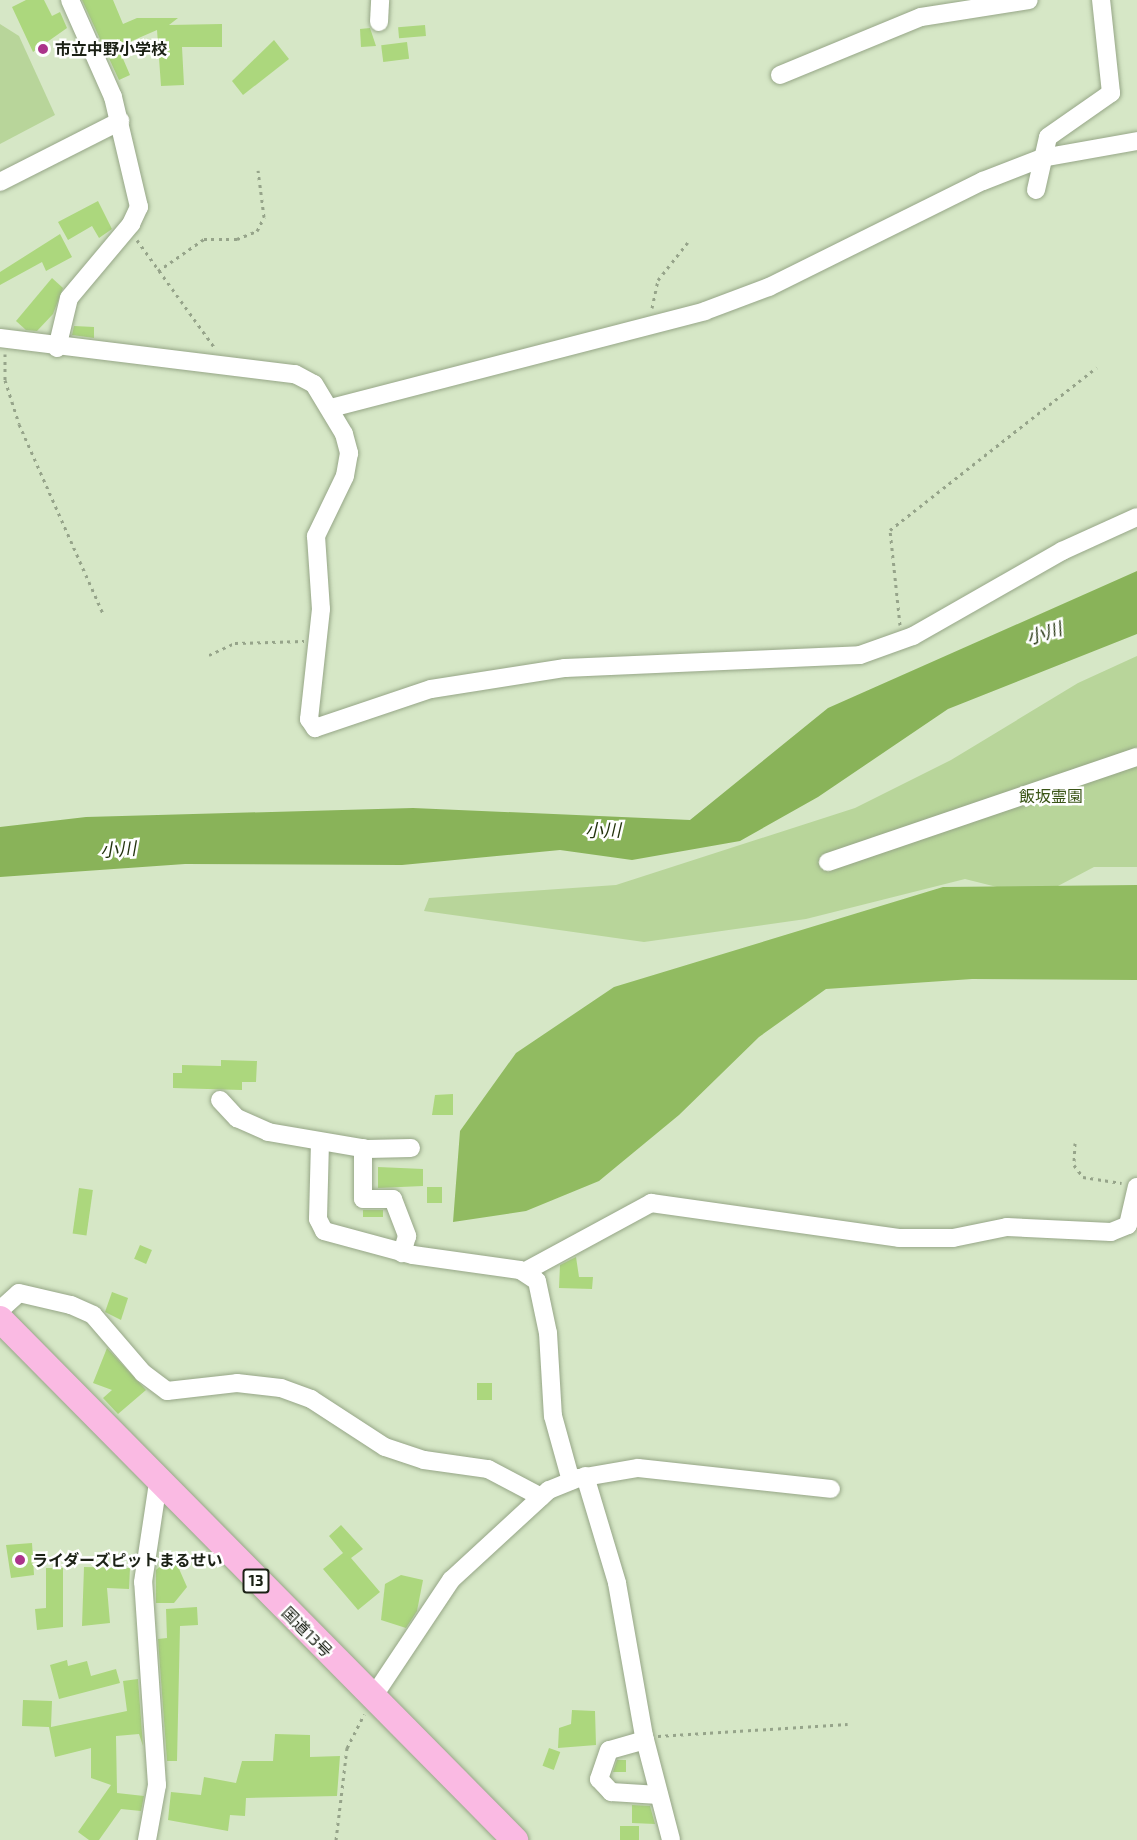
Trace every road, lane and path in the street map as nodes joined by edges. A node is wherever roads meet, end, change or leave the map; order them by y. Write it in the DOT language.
graph roads {
  1 [pos="70,0"];
  2 [pos="380,0"];
  3 [pos="1029,0"];
  4 [pos="1101,0"];
  5 [pos="379,22"];
  6 [pos="780,75"];
  7 [pos="120,121"];
  8 [pos="1137,141"];
  9 [pos="1042,158"];
  10 [pos="258,170"];
  11 [pos="0,182"];
  12 [pos="1036,190"];
  13 [pos="131,224"];
  14 [pos="688,242"];
  15 [pos="158,271"];
  16 [pos="652,325"];
  17 [pos="2,338"];
  18 [pos="57,348"];
  19 [pos="221,366"];
  20 [pos="1097,367"];
  21 [pos="331,408"];
  22 [pos="1137,517"];
  23 [pos="103,614"];
  24 [pos="318,640"];
  25 [pos="902,641"];
  26 [pos="209,655"];
  27 [pos="1137,757"];
  28 [pos="828,862"];
  29 [pos="220,1100"];
  30 [pos="320,1142"];
  31 [pos="1075,1143"];
  32 [pos="363,1148"];
  33 [pos="411,1148"];
  34 [pos="1132,1185"];
  35 [pos="402,1253"];
  36 [pos="524,1272"];
  37 [pos="0,1310"];
  38 [pos="0,1319"];
  39 [pos="578,1479"];
  40 [pos="158,1483"];
  41 [pos="831,1489"];
  42 [pos="541,1497"];
  43 [pos="373,1697"];
  44 [pos="848,1724"];
  45 [pos="645,1738"];
  46 [pos="659,1795"];
  47 [pos="147,1840"];
  48 [pos="336,1840"];
  49 [pos="515,1840"];
  50 [pos="671,1840"];
  1 -- 7 [label="street"];
  2 -- 5 [label="street"];
  3 -- 6 [label="street"];
  4 -- 9 [label="street"];
  7 -- 11 [label="street"];
  7 -- 13 [label="street"];
  8 -- 9 [label="street"];
  9 -- 12 [label="street"];
  9 -- 16 [label="street"];
  10 -- 15 [label="path"];
  13 -- 15 [label="path"];
  13 -- 18 [label="street"];
  14 -- 16 [label="path"];
  15 -- 19 [label="path"];
  16 -- 21 [label="street"];
  17 -- 18 [label="street"];
  17 -- 23 [label="path"];
  18 -- 19 [label="street"];
  19 -- 21 [label="street"];
  20 -- 25 [label="path"];
  21 -- 24 [label="street"];
  22 -- 25 [label="street"];
  24 -- 25 [label="street"];
  24 -- 26 [label="path"];
  27 -- 28 [label="street"];
  29 -- 30 [label="street"];
  30 -- 32 [label="street"];
  30 -- 35 [label="street"];
  31 -- 34 [label="path"];
  32 -- 33 [label="street"];
  32 -- 35 [label="street"];
  34 -- 36 [label="street"];
  35 -- 36 [label="street"];
  36 -- 39 [label="street"];
  37 -- 42 [label="street"];
  38 -- 40 [label="highway, 国道13号 / 13"];
  39 -- 41 [label="street"];
  39 -- 42 [label="street"];
  39 -- 45 [label="street"];
  40 -- 43 [label="highway, 国道13号 / 13"];
  40 -- 47 [label="street"];
  42 -- 43 [label="street"];
  43 -- 48 [label="path"];
  43 -- 49 [label="highway, 国道13号 / 13"];
  44 -- 45 [label="path"];
  45 -- 46 [label="street"];
  45 -- 46 [label="street"];
  46 -- 50 [label="street"];
}
